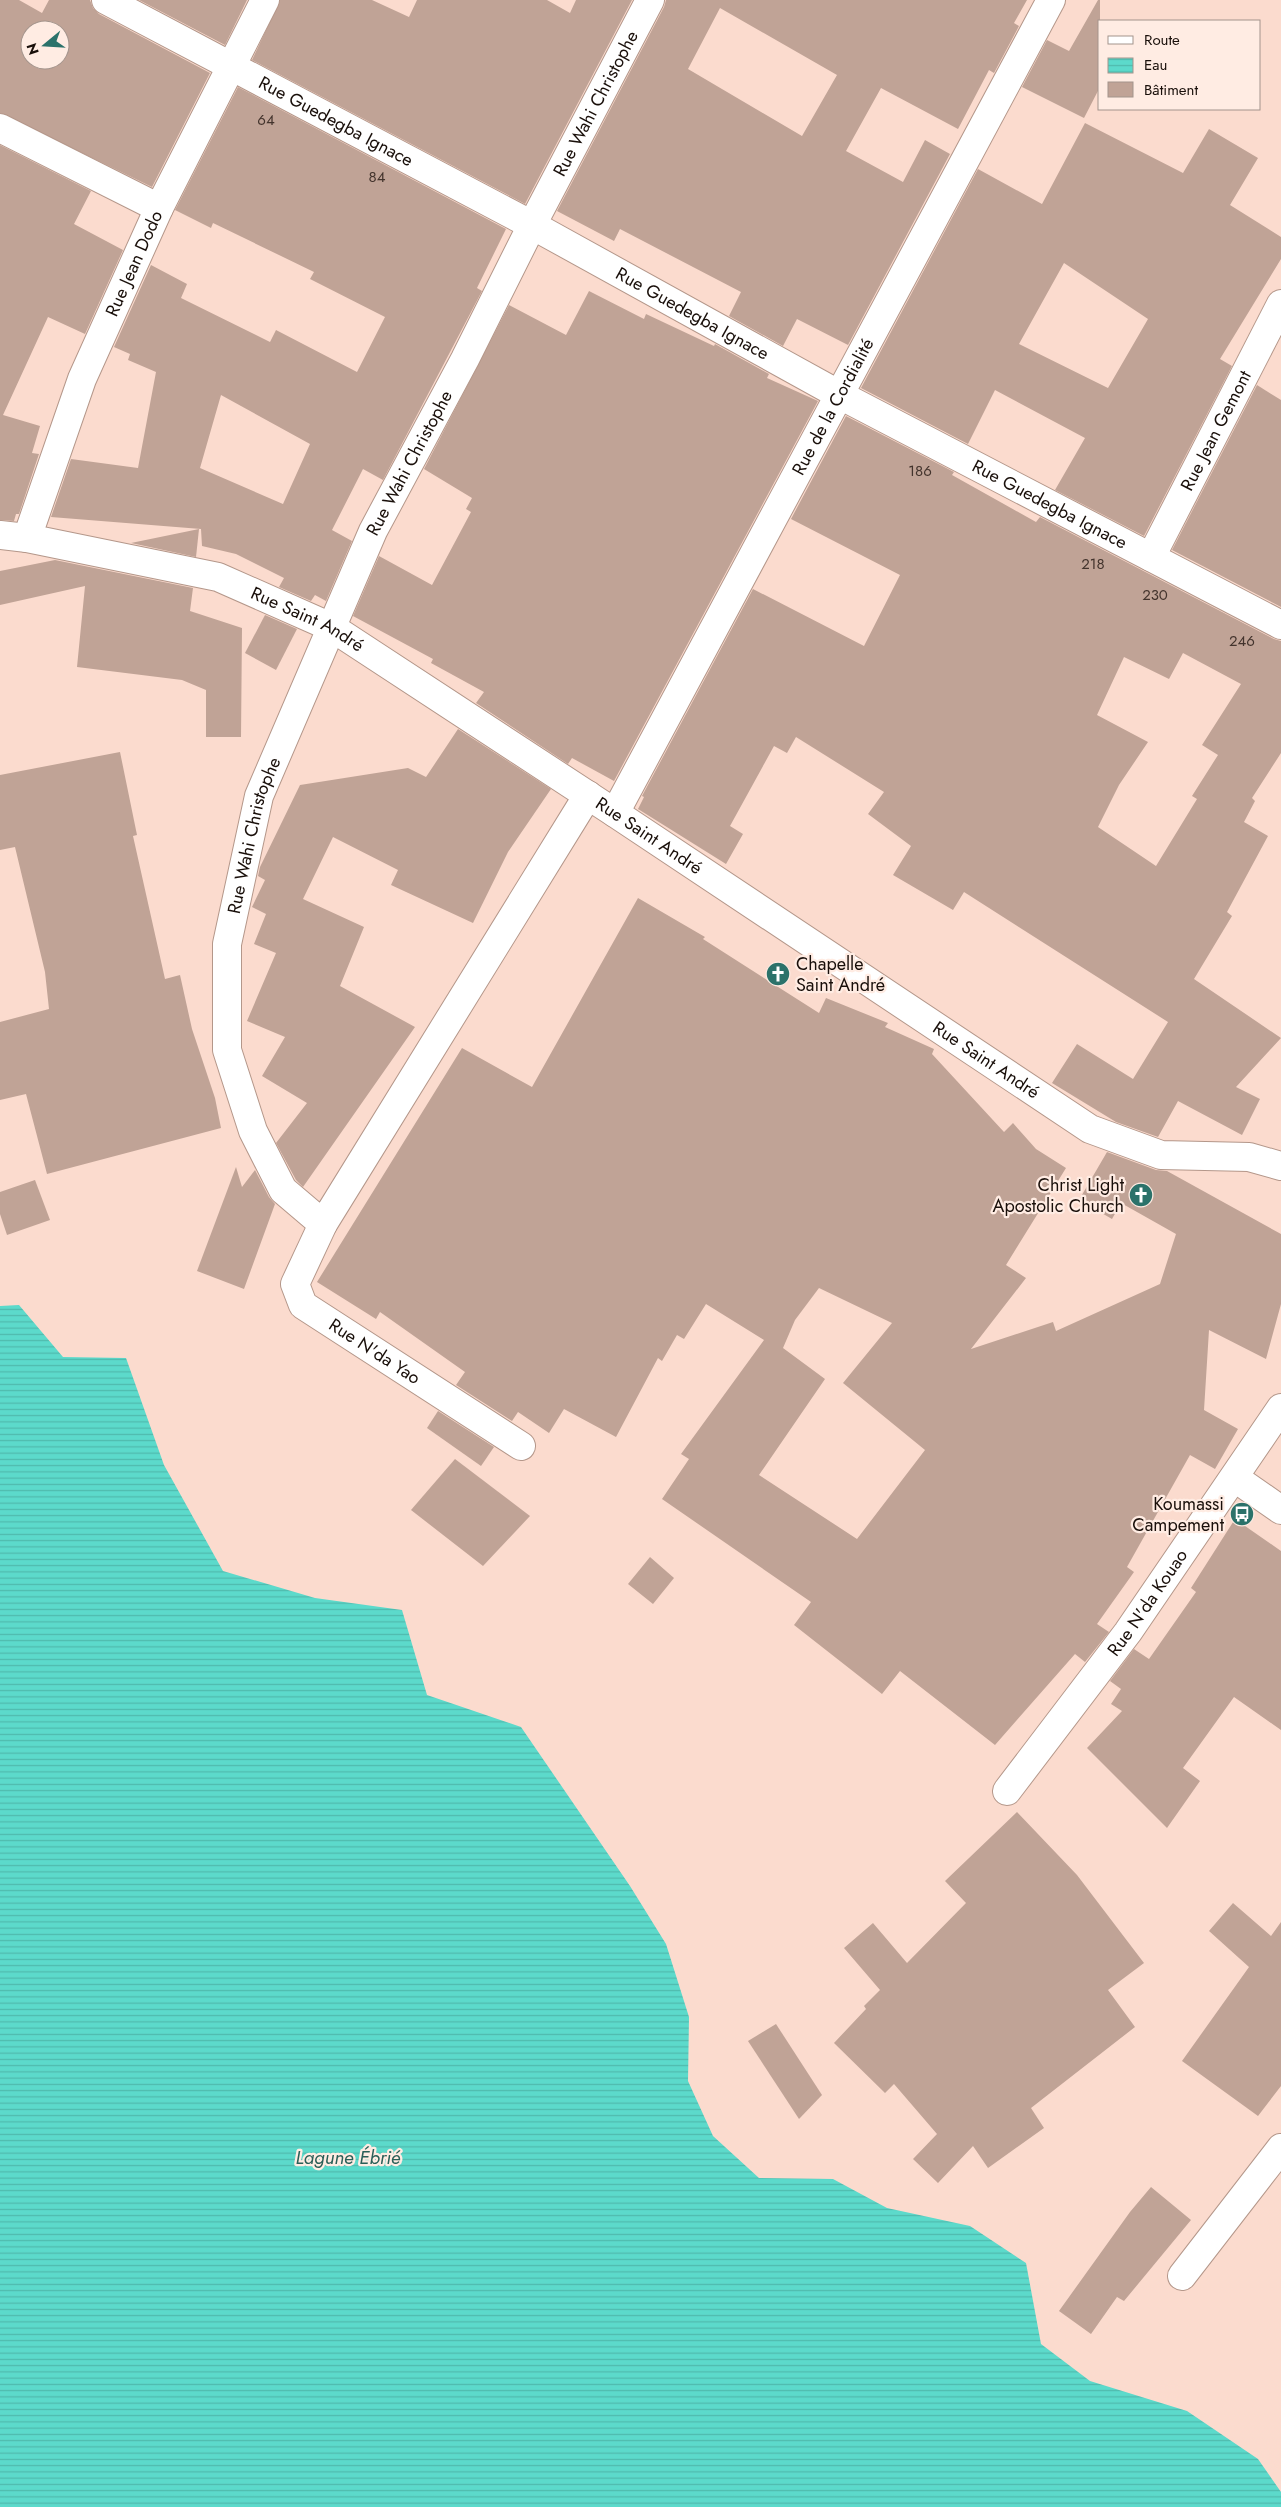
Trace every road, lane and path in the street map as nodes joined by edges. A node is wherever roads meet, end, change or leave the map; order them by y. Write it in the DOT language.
graph roads {
  1 [pos="106,0"];
  2 [pos="265,0"];
  3 [pos="650,0"];
  4 [pos="1051,0"];
  5 [pos="232,65"];
  6 [pos="0,128"];
  7 [pos="159,208"];
  8 [pos="532,226"];
  9 [pos="1281,304"];
  10 [pos="838,394"];
  11 [pos="0,535"];
  12 [pos="27,538"];
  13 [pos="1151,557"];
  14 [pos="1281,625"];
  15 [pos="331,627"];
  16 [pos="588,795"];
  17 [pos="615,813"];
  18 [pos="1281,1166"];
  19 [pos="323,1224"];
  20 [pos="1281,1408"];
  21 [pos="521,1446"];
  22 [pos="1235,1478"];
  23 [pos="1281,1510"];
  24 [pos="1007,1791"];
  25 [pos="1281,2148"];
  26 [pos="1182,2276"];
  1 -- 5 [label="street, Rue Guedegba Ignace"];
  2 -- 5 [label="street, Rue Jean Dodo"];
  3 -- 8 [label="street, Rue Wahi Christophe"];
  4 -- 10 [label="street, Rue de la Cordialité"];
  5 -- 7 [label="street, Rue Jean Dodo"];
  5 -- 8 [label="street, Rue Guedegba Ignace"];
  6 -- 7 [label="street"];
  7 -- 12 [label="street, Rue Jean Dodo"];
  8 -- 10 [label="street, Rue Guedegba Ignace"];
  8 -- 15 [label="street, Rue Wahi Christophe"];
  9 -- 13 [label="street, Rue Jean Gemont"];
  10 -- 13 [label="street, Rue Guedegba Ignace"];
  10 -- 17 [label="street, Rue de la Cordialité"];
  11 -- 12 [label="street, Rue Saint André"];
  12 -- 15 [label="street, Rue Saint André"];
  13 -- 14 [label="street, Rue Guedegba Ignace"];
  15 -- 16 [label="street, Rue Saint André"];
  15 -- 19 [label="street, Rue Wahi Christophe"];
  16 -- 17 [label="street, Rue Saint André"];
  16 -- 19 [label="street"];
  17 -- 18 [label="street, Rue Saint André"];
  19 -- 21 [label="street, Rue N'da Yao"];
  20 -- 22 [label="street, Rue N'da Kouao"];
  22 -- 23 [label="street"];
  22 -- 24 [label="street, Rue N'da Kouao"];
  25 -- 26 [label="street"];
}
